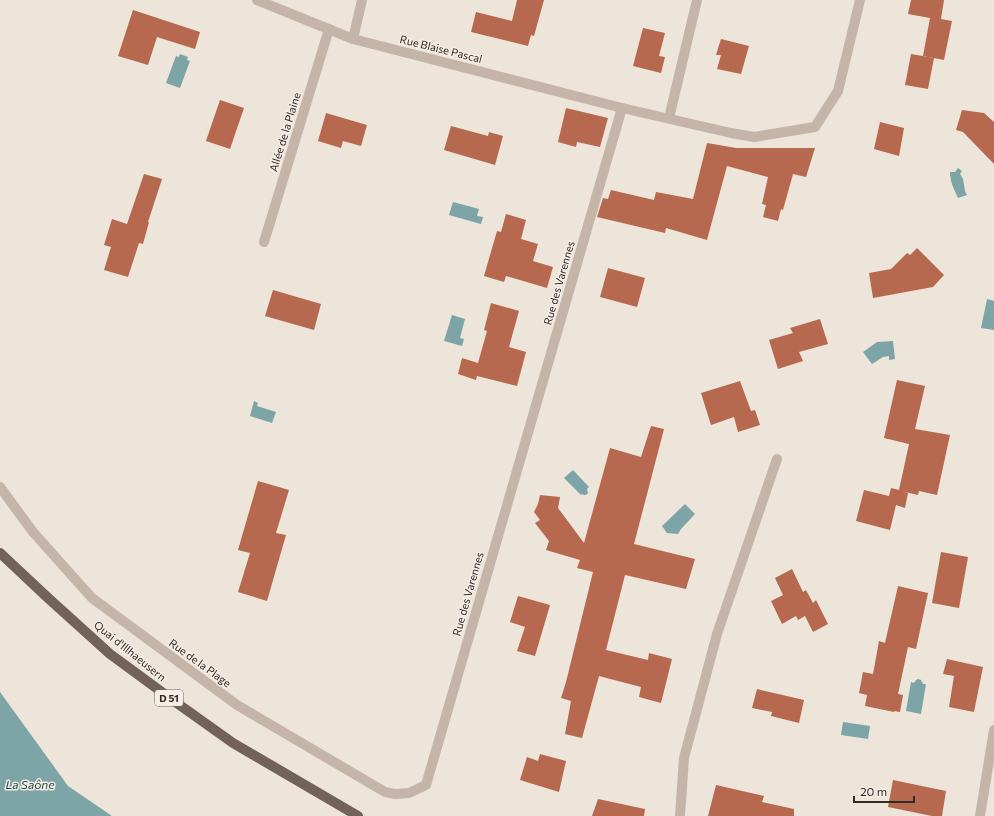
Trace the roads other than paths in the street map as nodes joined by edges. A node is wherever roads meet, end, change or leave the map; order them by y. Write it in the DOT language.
graph roads {
  1 [pos="257,0"];
  2 [pos="362,0"];
  3 [pos="697,0"];
  4 [pos="860,0"];
  5 [pos="329,29"];
  6 [pos="354,39"];
  7 [pos="622,108"];
  8 [pos="668,118"];
  9 [pos="264,242"];
  10 [pos="777,459"];
  11 [pos="0,487"];
  12 [pos="0,553"];
  13 [pos="994,730"];
  14 [pos="426,785"];
  15 [pos="358,816"];
  16 [pos="680,816"];
  17 [pos="980,816"];
  1 -- 5 [label="street, Rue Blaise Pascal"];
  2 -- 6 [label="street"];
  3 -- 8 [label="street"];
  4 -- 8 [label="street"];
  5 -- 6 [label="street, Rue Blaise Pascal"];
  5 -- 9 [label="street, Allée de la Plaine"];
  6 -- 7 [label="street, Rue Blaise Pascal"];
  7 -- 8 [label="street"];
  7 -- 14 [label="street, Rue des Varennes"];
  10 -- 16 [label="street"];
  11 -- 14 [label="street, Rue de la Plage"];
  12 -- 15 [label="main road, Quai d'Illhaeusern / D 51"];
  13 -- 17 [label="street"];
}
